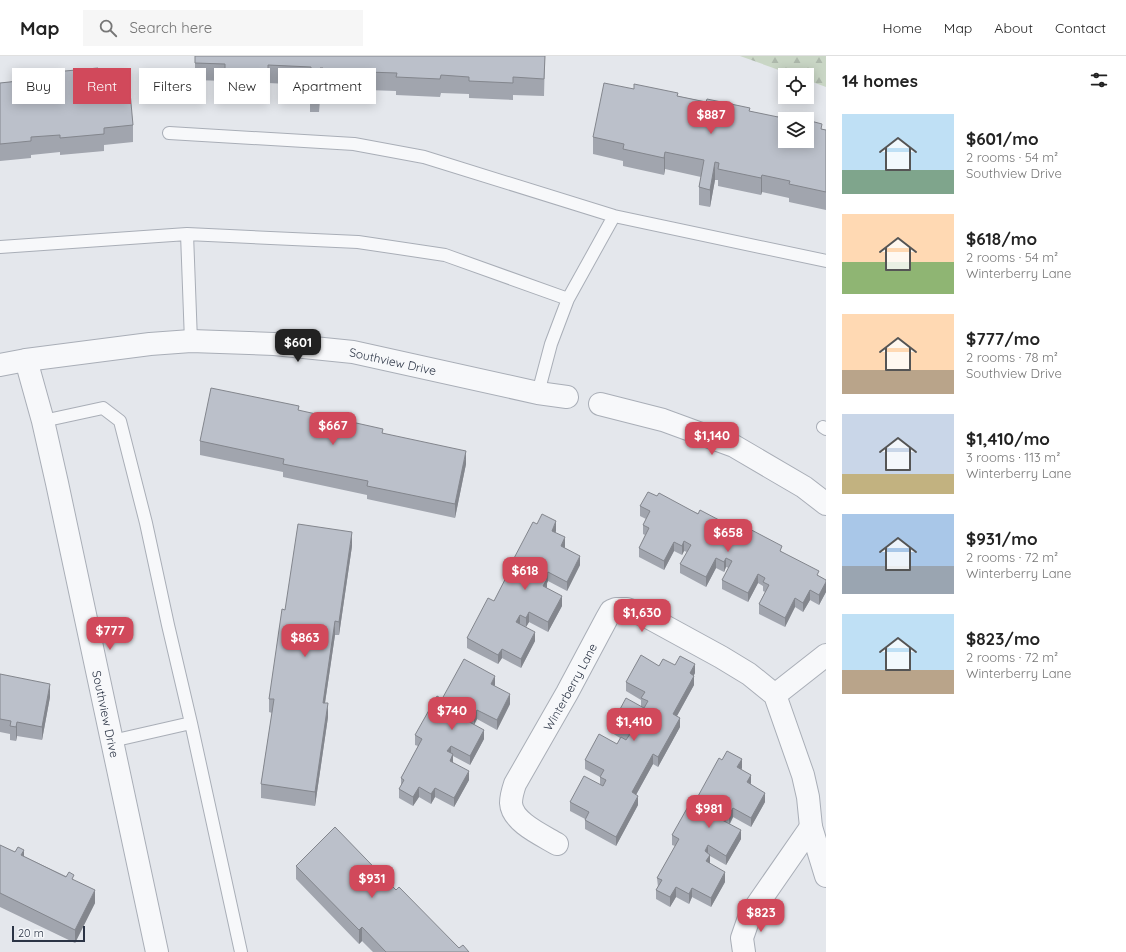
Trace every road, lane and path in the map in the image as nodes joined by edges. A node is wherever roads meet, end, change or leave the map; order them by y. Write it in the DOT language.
graph roads {
  1 [pos="169,133"];
  2 [pos="614,216"];
  3 [pos="187,234"];
  4 [pos="0,248"];
  5 [pos="826,261"];
  6 [pos="568,299"];
  7 [pos="192,342"];
  8 [pos="26,360"];
  9 [pos="0,365"];
  10 [pos="538,393"];
  11 [pos="567,397"];
  12 [pos="600,404"];
  13 [pos="43,421"];
  14 [pos="826,504"];
  15 [pos="826,655"];
  16 [pos="775,695"];
  17 [pos="190,723"];
  18 [pos="112,741"];
  19 [pos="811,826"];
  20 [pos="557,844"];
  21 [pos="826,876"];
  22 [pos="157,952"];
  23 [pos="241,952"];
  24 [pos="744,952"];
  1 -- 2 [label="lane"];
  2 -- 5 [label="lane"];
  2 -- 6 [label="lane"];
  3 -- 4 [label="lane"];
  3 -- 6 [label="lane"];
  3 -- 7 [label="lane"];
  6 -- 10 [label="lane"];
  7 -- 8 [label="street, Southview Drive"];
  7 -- 10 [label="street, Southview Drive"];
  8 -- 9 [label="street, Southview Drive"];
  8 -- 13 [label="street, Southview Drive"];
  10 -- 11 [label="street, Southview Drive"];
  12 -- 14 [label="street"];
  13 -- 17 [label="lane"];
  13 -- 18 [label="street, Southview Drive"];
  15 -- 16 [label="street"];
  16 -- 19 [label="street"];
  16 -- 20 [label="street, Winterberry Lane"];
  17 -- 18 [label="lane"];
  17 -- 23 [label="lane"];
  18 -- 22 [label="street, Southview Drive"];
  19 -- 21 [label="street"];
  19 -- 24 [label="street"];
}
